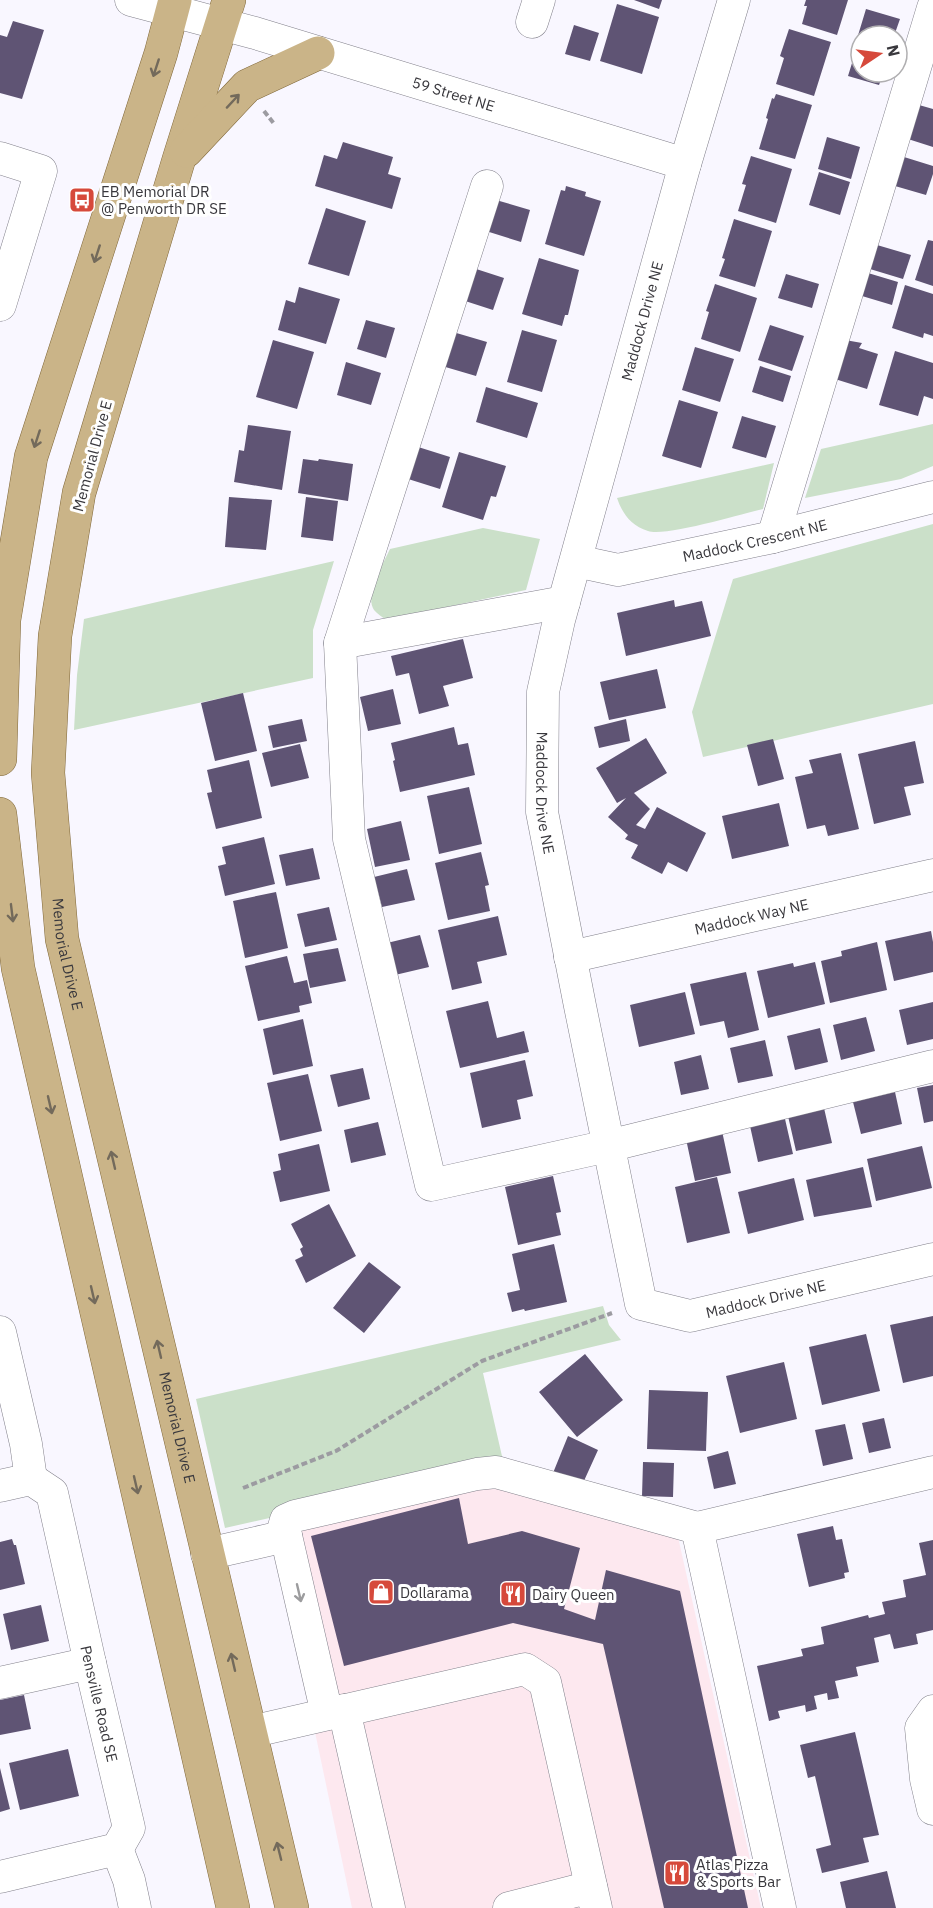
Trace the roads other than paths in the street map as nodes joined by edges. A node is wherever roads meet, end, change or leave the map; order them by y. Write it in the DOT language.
graph roads {
  1 [pos="130,0"];
  2 [pos="734,0"];
  3 [pos="173,6"];
  4 [pos="933,8"];
  5 [pos="225,12"];
  6 [pos="318,53"];
  7 [pos="0,158"];
  8 [pos="179,159"];
  9 [pos="685,164"];
  10 [pos="487,186"];
  11 [pos="0,305"];
  12 [pos="933,497"];
  13 [pos="773,537"];
  14 [pos="576,561"];
  15 [pos="564,602"];
  16 [pos="340,644"];
  17 [pos="0,759"];
  18 [pos="0,814"];
  19 [pos="933,875"];
  20 [pos="570,957"];
  21 [pos="933,1066"];
  22 [pos="608,1146"];
  23 [pos="933,1259"];
  24 [pos="0,1332"];
  25 [pos="933,1472"];
  26 [pos="31,1479"];
  27 [pos="0,1486"];
  28 [pos="697,1528"];
  29 [pos="286,1536"];
  30 [pos="207,1554"];
  31 [pos="90,1663"];
  32 [pos="0,1683"];
  33 [pos="933,1711"];
  34 [pos="336,1712"];
  35 [pos="250,1732"];
  36 [pos="933,1809"];
  37 [pos="117,1849"];
  38 [pos="0,1877"];
  39 [pos="594,1898"];
  40 [pos="135,1908"];
  41 [pos="233,1908"];
  42 [pos="292,1908"];
  43 [pos="389,1908"];
  44 [pos="509,1908"];
  45 [pos="780,1908"];
  1 -- 3 [label="street, 59 Street NE"];
  2 -- 9 [label="street, Maddock Drive NE"];
  3 -- 5 [label="street, 59 Street NE"];
  3 -- 17 [label="main road, one-way"];
  4 -- 13 [label="street"];
  5 -- 6 [label="street, 59 Street NE"];
  5 -- 8 [label="main road, Memorial Drive E"];
  8 -- 6 [label="main road, one-way"];
  6 -- 9 [label="street, 59 Street NE"];
  7 -- 11 [label="street"];
  30 -- 8 [label="main road, Memorial Drive E, one-way"];
  9 -- 14 [label="street, Maddock Drive NE"];
  10 -- 16 [label="street"];
  12 -- 13 [label="street, Maddock Crescent NE"];
  13 -- 14 [label="street, Maddock Crescent NE"];
  14 -- 15 [label="street, Maddock Drive NE"];
  15 -- 16 [label="street"];
  15 -- 20 [label="street, Maddock Drive NE"];
  16 -- 22 [label="street"];
  18 -- 41 [label="main road, one-way"];
  19 -- 20 [label="street, Maddock Way NE"];
  20 -- 22 [label="street, Maddock Drive NE"];
  21 -- 22 [label="street"];
  22 -- 23 [label="street, Maddock Drive NE"];
  24 -- 26 [label="street"];
  25 -- 28 [label="street"];
  26 -- 27 [label="street"];
  26 -- 31 [label="street, Pensville Road SE"];
  28 -- 29 [label="street"];
  28 -- 45 [label="street"];
  29 -- 30 [label="street"];
  29 -- 34 [label="street, one-way"];
  35 -- 30 [label="main road, Memorial Drive E, one-way"];
  31 -- 32 [label="street"];
  31 -- 37 [label="street, Pensville Road SE"];
  33 -- 36 [label="street"];
  34 -- 35 [label="street"];
  34 -- 39 [label="street"];
  34 -- 43 [label="street"];
  42 -- 35 [label="main road, Memorial Drive E, one-way"];
  37 -- 38 [label="street"];
  37 -- 40 [label="street"];
  39 -- 44 [label="street"];
}
